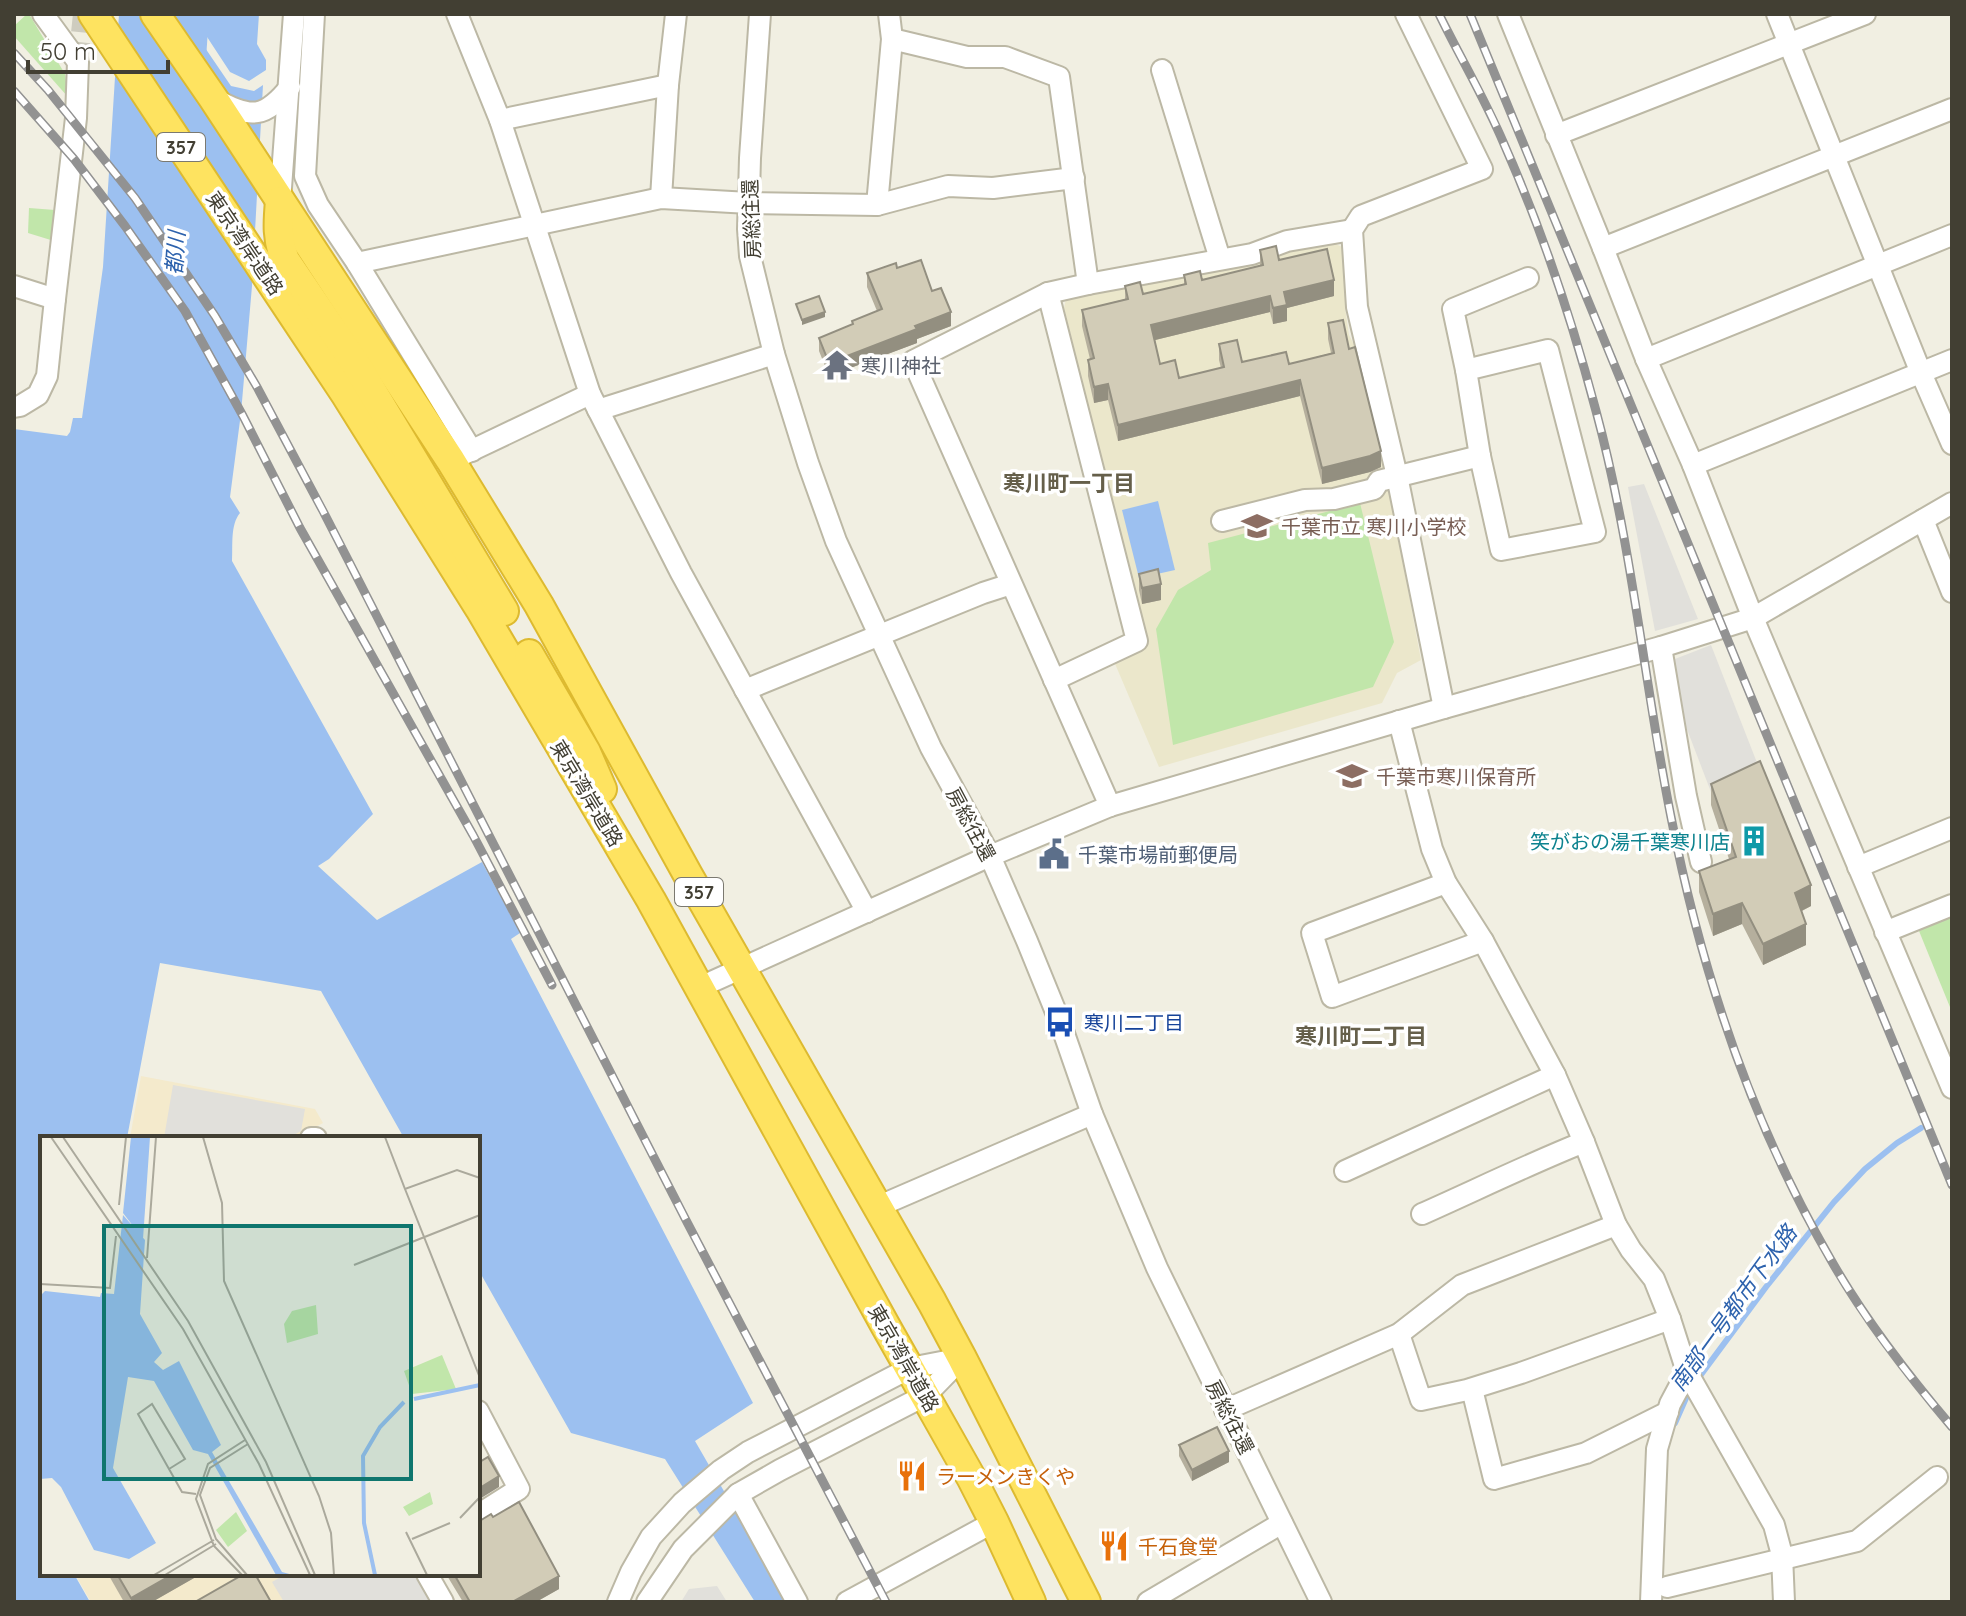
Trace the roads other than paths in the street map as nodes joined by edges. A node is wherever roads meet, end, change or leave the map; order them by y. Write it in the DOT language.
graph roads {
  1 [pos="43,14"];
  2 [pos="93,14"];
  3 [pos="155,14"];
  4 [pos="294,14"];
  5 [pos="314,14"];
  6 [pos="457,14"];
  7 [pos="676,14"];
  8 [pos="760,14"];
  9 [pos="889,14"];
  10 [pos="1406,14"];
  11 [pos="1508,14"];
  12 [pos="1777,14"];
  13 [pos="1865,14"];
  14 [pos="892,39"];
  15 [pos="1789,45"];
  16 [pos="1162,70"];
  17 [pos="668,85"];
  18 [pos="290,87"];
  19 [pos="213,98"];
  20 [pos="1952,109"];
  21 [pos="500,120"];
  22 [pos="1556,135"];
  23 [pos="1834,156"];
  24 [pos="1074,178"];
  25 [pos="661,198"];
  26 [pos="280,201"];
  27 [pos="749,203"];
  28 [pos="877,205"];
  29 [pos="534,225"];
  30 [pos="1352,230"];
  31 [pos="1952,235"];
  32 [pos="1603,248"];
  33 [pos="1220,259"];
  34 [pos="357,263"];
  35 [pos="1878,264"];
  36 [pos="1528,278"];
  37 [pos="1088,284"];
  38 [pos="14,286"];
  39 [pos="1048,293"];
  40 [pos="55,299"];
  41 [pos="774,354"];
  42 [pos="1646,359"];
  43 [pos="1952,360"];
  44 [pos="1466,370"];
  45 [pos="1921,373"];
  46 [pos="594,402"];
  47 [pos="14,407"];
  48 [pos="1952,444"];
  49 [pos="461,456"];
  50 [pos="1480,456"];
  51 [pos="1693,465"];
  52 [pos="1397,476"];
  53 [pos="1952,503"];
  54 [pos="1923,520"];
  55 [pos="1222,521"];
  56 [pos="1011,584"];
  57 [pos="1952,592"];
  58 [pos="1753,618"];
  59 [pos="879,635"];
  60 [pos="1661,647"];
  61 [pos="1054,680"];
  62 [pos="745,690"];
  63 [pos="1444,708"];
  64 [pos="1399,721"];
  65 [pos="1110,806"];
  66 [pos="1952,828"];
  67 [pos="990,856"];
  68 [pos="1701,862"];
  69 [pos="1858,867"];
  70 [pos="1446,883"];
  71 [pos="651,900"];
  72 [pos="1952,905"];
  73 [pos="867,912"];
  74 [pos="1885,932"];
  75 [pos="1483,941"];
  76 [pos="741,968"];
  77 [pos="698,988"];
  78 [pos="1555,1075"];
  79 [pos="1952,1088"];
  80 [pos="1092,1114"];
  81 [pos="1584,1142"];
  82 [pos="1345,1171"];
  83 [pos="877,1207"];
  84 [pos="1422,1214"];
  85 [pos="1616,1225"];
  86 [pos="1670,1319"];
  87 [pos="1399,1334"];
  88 [pos="962,1358"];
  89 [pos="910,1368"];
  90 [pos="1691,1380"];
  91 [pos="1472,1389"];
  92 [pos="926,1395"];
  93 [pos="1225,1410"];
  94 [pos="1668,1412"];
  95 [pos="480,1415"];
  96 [pos="1937,1477"];
  97 [pos="738,1494"];
  98 [pos="480,1514"];
  99 [pos="994,1522"];
  100 [pos="1282,1523"];
  101 [pos="1782,1559"];
  102 [pos="428,1576"];
  103 [pos="1667,1587"];
  104 [pos="443,1602"];
  105 [pos="618,1602"];
  106 [pos="647,1602"];
  107 [pos="797,1602"];
  108 [pos="847,1602"];
  109 [pos="1031,1602"];
  110 [pos="1086,1602"];
  111 [pos="1148,1602"];
  112 [pos="1321,1602"];
  113 [pos="1651,1602"];
  114 [pos="1784,1602"];
  1 -- 40 [label="street"];
  2 -- 71 [label="highway, 東京湾岸道路 / 357"];
  3 -- 19 [label="highway, 357"];
  4 -- 18 [label="street"];
  5 -- 34 [label="street"];
  6 -- 21 [label="street"];
  7 -- 17 [label="street"];
  8 -- 27 [label="street, 房総往還"];
  9 -- 14 [label="street"];
  10 -- 30 [label="street"];
  11 -- 22 [label="street"];
  12 -- 15 [label="street"];
  13 -- 15 [label="street"];
  14 -- 24 [label="street"];
  14 -- 28 [label="street"];
  15 -- 22 [label="street"];
  15 -- 23 [label="street"];
  16 -- 33 [label="street"];
  17 -- 21 [label="street"];
  17 -- 25 [label="street"];
  18 -- 19 [label="street"];
  18 -- 26 [label="street"];
  19 -- 26 [label="highway, 357"];
  20 -- 23 [label="street"];
  21 -- 29 [label="street"];
  22 -- 32 [label="street"];
  23 -- 32 [label="street"];
  23 -- 35 [label="street"];
  24 -- 28 [label="street"];
  24 -- 37 [label="street"];
  25 -- 27 [label="street"];
  25 -- 29 [label="street"];
  26 -- 49 [label="highway, 357"];
  26 -- 71 [label="highway"];
  27 -- 28 [label="street"];
  27 -- 41 [label="street, 房総往還"];
  29 -- 34 [label="street"];
  29 -- 46 [label="street"];
  30 -- 33 [label="street"];
  30 -- 52 [label="street"];
  31 -- 35 [label="street"];
  32 -- 42 [label="street"];
  33 -- 37 [label="street"];
  34 -- 49 [label="street"];
  35 -- 42 [label="street"];
  35 -- 45 [label="street"];
  36 -- 44 [label="street"];
  37 -- 39 [label="street"];
  38 -- 40 [label="street"];
  39 -- 56 [label="street"];
  39 -- 61 [label="street"];
  40 -- 47 [label="street"];
  41 -- 46 [label="street"];
  41 -- 59 [label="street, 房総往還"];
  42 -- 51 [label="street"];
  43 -- 45 [label="street"];
  44 -- 50 [label="street"];
  44 -- 50 [label="street"];
  45 -- 48 [label="street"];
  45 -- 51 [label="street"];
  46 -- 49 [label="street"];
  46 -- 62 [label="street"];
  49 -- 76 [label="highway, 357"];
  50 -- 52 [label="street"];
  51 -- 58 [label="street"];
  52 -- 55 [label="street"];
  52 -- 63 [label="street"];
  53 -- 54 [label="street"];
  54 -- 57 [label="street"];
  54 -- 58 [label="street"];
  56 -- 59 [label="street"];
  56 -- 61 [label="street"];
  58 -- 60 [label="street"];
  58 -- 69 [label="street"];
  59 -- 62 [label="street"];
  59 -- 67 [label="street, 房総往還"];
  60 -- 63 [label="street"];
  60 -- 68 [label="street"];
  61 -- 65 [label="street"];
  62 -- 73 [label="street"];
  63 -- 64 [label="street"];
  64 -- 65 [label="street"];
  64 -- 70 [label="street"];
  65 -- 67 [label="street"];
  66 -- 69 [label="street"];
  67 -- 73 [label="street"];
  67 -- 80 [label="street, 房総往還"];
  69 -- 74 [label="street"];
  70 -- 75 [label="street"];
  70 -- 75 [label="street"];
  71 -- 77 [label="highway, 東京湾岸道路 / 357"];
  72 -- 74 [label="street"];
  73 -- 76 [label="street"];
  74 -- 79 [label="street"];
  75 -- 78 [label="street"];
  76 -- 77 [label="street"];
  76 -- 83 [label="highway, 357"];
  77 -- 89 [label="highway, 東京湾岸道路 / 357"];
  78 -- 81 [label="street"];
  78 -- 82 [label="street"];
  80 -- 83 [label="street"];
  80 -- 93 [label="street, 房総往還"];
  81 -- 84 [label="street"];
  81 -- 85 [label="street"];
  83 -- 88 [label="highway, 357"];
  85 -- 86 [label="street"];
  85 -- 87 [label="street"];
  86 -- 90 [label="street"];
  86 -- 91 [label="street"];
  87 -- 91 [label="street"];
  87 -- 93 [label="street"];
  88 -- 89 [label="street"];
  88 -- 92 [label="street"];
  88 -- 110 [label="highway, 357"];
  89 -- 92 [label="highway, 東京湾岸道路 / 357"];
  89 -- 105 [label="street"];
  90 -- 94 [label="street"];
  90 -- 101 [label="street"];
  91 -- 94 [label="street"];
  92 -- 97 [label="street"];
  92 -- 99 [label="highway, 東京湾岸道路 / 357"];
  93 -- 100 [label="street, 房総往還"];
  94 -- 113 [label="street"];
  95 -- 98 [label="street"];
  96 -- 101 [label="street"];
  97 -- 106 [label="street"];
  97 -- 107 [label="street"];
  99 -- 108 [label="street"];
  99 -- 109 [label="highway, 東京湾岸道路 / 357"];
  100 -- 111 [label="street"];
  100 -- 112 [label="street, 房総往還"];
  101 -- 103 [label="street"];
  101 -- 114 [label="street"];
  102 -- 104 [label="street"];
}
